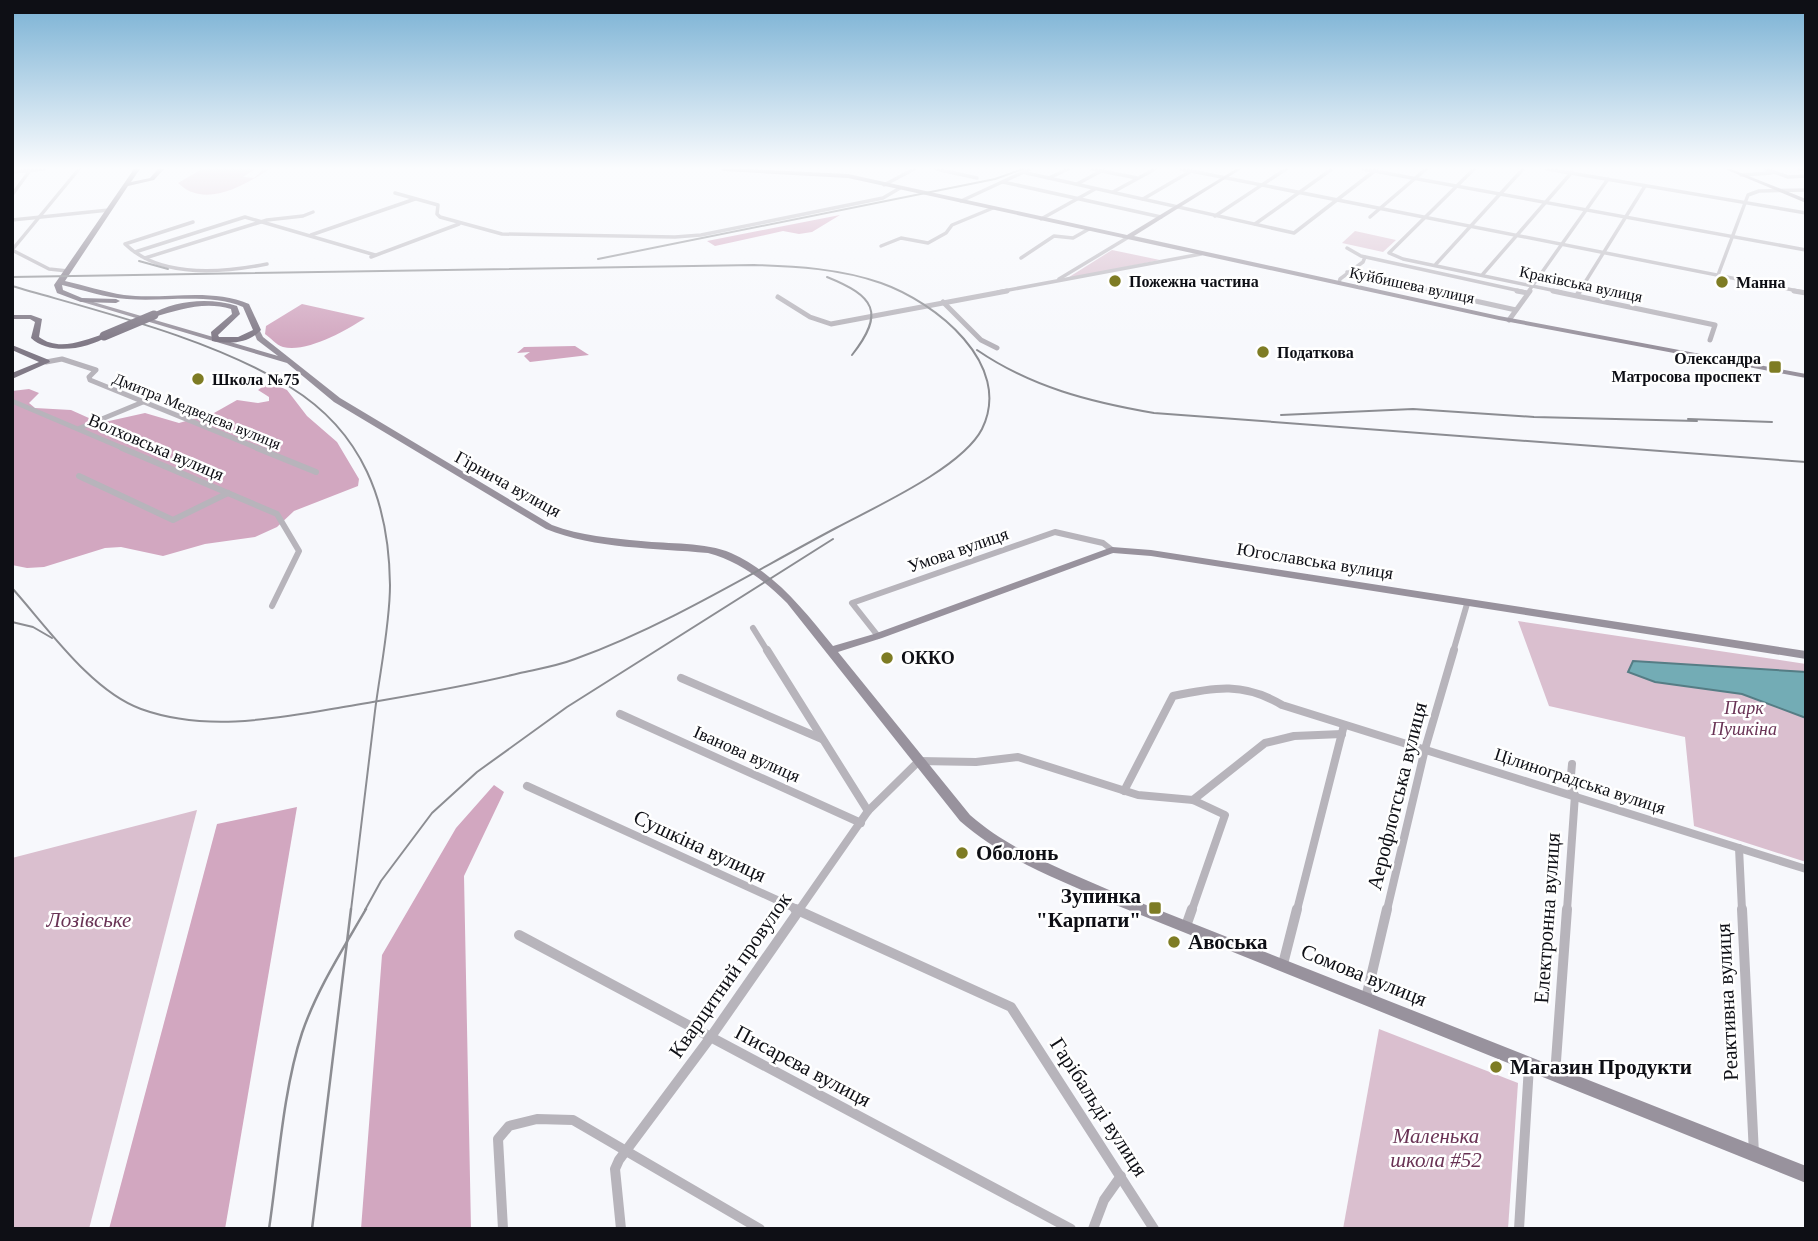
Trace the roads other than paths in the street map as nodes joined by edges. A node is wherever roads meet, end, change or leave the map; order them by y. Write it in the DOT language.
graph roads {
  1 [pos="31,227"];
  2 [pos="97,227"];
  3 [pos="184,227"];
  4 [pos="214,227"];
  5 [pos="244,227"];
  6 [pos="283,227"];
  7 [pos="334,227"];
  8 [pos="451,227"];
  9 [pos="472,227"];
  10 [pos="741,227"];
  11 [pos="951,227"];
  12 [pos="1079,227"];
  13 [pos="1143,227"];
  14 [pos="1268,227"];
  15 [pos="1302,227"];
  16 [pos="1415,227"];
  17 [pos="1469,227"];
  18 [pos="1474,227"];
  19 [pos="1526,227"];
  20 [pos="1575,227"];
  21 [pos="1621,227"];
  22 [pos="1682,227"];
  23 [pos="1736,227"];
  24 [pos="1089,229"];
  25 [pos="310,235"];
  26 [pos="1519,236"];
  27 [pos="1732,236"];
  28 [pos="1127,237"];
  29 [pos="1562,244"];
  30 [pos="881,246"];
  31 [pos="1347,248"];
  32 [pos="12,250"];
  33 [pos="1806,250"];
  34 [pos="135,252"];
  35 [pos="1605,253"];
  36 [pos="1201,254"];
  37 [pos="1365,257"];
  38 [pos="145,258"];
  39 [pos="1021,258"];
  40 [pos="267,264"];
  41 [pos="1436,264"];
  42 [pos="68,271"];
  43 [pos="1347,272"];
  44 [pos="1483,274"];
  45 [pos="1718,275"];
  46 [pos="61,282"];
  47 [pos="1053,283"];
  48 [pos="1339,283"];
  49 [pos="1532,286"];
  50 [pos="96,292"];
  51 [pos="1527,293"];
  52 [pos="1806,293"];
  53 [pos="1577,295"];
  54 [pos="778,298"];
  55 [pos="81,300"];
  56 [pos="943,302"];
  57 [pos="1516,310"];
  58 [pos="154,315"];
  59 [pos="12,317"];
  60 [pos="1509,320"];
  61 [pos="257,330"];
  62 [pos="217,340"];
  63 [pos="1710,340"];
  64 [pos="12,347"];
  65 [pos="997,348"];
  66 [pos="43,363"];
  67 [pos="292,363"];
  68 [pos="12,376"];
  69 [pos="1806,376"];
  70 [pos="12,401"];
  71 [pos="143,402"];
  72 [pos="80,428"];
  73 [pos="316,472"];
  74 [pos="79,476"];
  75 [pos="228,493"];
  76 [pos="1112,550"];
  77 [pos="1467,604"];
  78 [pos="272,606"];
  79 [pos="801,612"];
  80 [pos="753,628"];
  81 [pos="878,636"];
  82 [pos="831,650"];
  83 [pos="1806,655"];
  84 [pos="681,678"];
  85 [pos="620,714"];
  86 [pos="1343,729"];
  87 [pos="822,739"];
  88 [pos="1425,749"];
  89 [pos="919,761"];
  90 [pos="1572,764"];
  91 [pos="527,786"];
  92 [pos="1124,790"];
  93 [pos="1575,795"];
  94 [pos="1193,800"];
  95 [pos="868,811"];
  96 [pos="861,823"];
  97 [pos="1739,848"];
  98 [pos="1806,869"];
  99 [pos="799,911"];
  100 [pos="1186,926"];
  101 [pos="519,935"];
  102 [pos="1283,964"];
  103 [pos="1366,998"];
  104 [pos="1011,1007"];
  105 [pos="709,1038"];
  106 [pos="1529,1066"];
  107 [pos="1555,1076"];
  108 [pos="628,1150"];
  109 [pos="1754,1154"];
  110 [pos="1806,1175"];
  111 [pos="1121,1176"];
  112 [pos="503,1229"];
  113 [pos="621,1229"];
  114 [pos="760,1229"];
  115 [pos="1070,1229"];
  116 [pos="1093,1229"];
  117 [pos="1154,1229"];
  118 [pos="1518,1229"];
  1 -- 32 [label="street"];
  2 -- 42 [label="main road"];
  3 -- 34 [label="street"];
  4 -- 34 [label="street"];
  5 -- 38 [label="street"];
  6 -- 25 [label="street"];
  7 -- 25 [label="street"];
  8 -- 25 [label="street"];
  9 -- 10 [label="street"];
  11 -- 30 [label="street"];
  12 -- 24 [label="main road, Куйбишева вулиця"];
  13 -- 28 [label="main road"];
  14 -- 15 [label="street"];
  16 -- 41 [label="street, Краківська вулиця"];
  17 -- 41 [label="street"];
  18 -- 26 [label="street"];
  19 -- 26 [label="street"];
  20 -- 29 [label="street"];
  21 -- 35 [label="street"];
  22 -- 27 [label="street"];
  23 -- 27 [label="street"];
  24 -- 28 [label="main road, Куйбишева вулиця"];
  24 -- 39 [label="street"];
  26 -- 29 [label="street"];
  26 -- 44 [label="street"];
  27 -- 33 [label="street"];
  27 -- 45 [label="street"];
  28 -- 36 [label="main road, Куйбишева вулиця"];
  28 -- 47 [label="street"];
  29 -- 35 [label="street"];
  29 -- 49 [label="street"];
  31 -- 37 [label="street"];
  32 -- 42 [label="street"];
  34 -- 38 [label="street"];
  35 -- 45 [label="street"];
  35 -- 53 [label="street"];
  36 -- 47 [label="street"];
  36 -- 48 [label="main road, Куйбишева вулиця"];
  37 -- 43 [label="street"];
  37 -- 51 [label="street"];
  38 -- 40 [label="street"];
  41 -- 44 [label="street, Краківська вулиця"];
  42 -- 46 [label="main road"];
  43 -- 48 [label="street"];
  43 -- 57 [label="street"];
  44 -- 49 [label="street, Краківська вулиця"];
  45 -- 52 [label="street"];
  46 -- 50 [label="main road, Гірнича вулиця"];
  46 -- 55 [label="main road, Гірнича вулиця"];
  47 -- 56 [label="street"];
  48 -- 60 [label="main road, Куйбишева вулиця"];
  49 -- 51 [label="street"];
  49 -- 53 [label="street, Краківська вулиця"];
  50 -- 55 [label="main road"];
  50 -- 61 [label="main road, Гірнича вулиця"];
  51 -- 57 [label="street"];
  53 -- 63 [label="street, Краківська вулиця"];
  54 -- 56 [label="street"];
  55 -- 58 [label="main road"];
  55 -- 62 [label="main road, Гірнича вулиця"];
  56 -- 65 [label="street"];
  57 -- 60 [label="street"];
  58 -- 59 [label="main road, bridge"];
  58 -- 62 [label="main road"];
  60 -- 69 [label="main road, Куйбишева вулиця"];
  61 -- 62 [label="main road"];
  61 -- 67 [label="main road, Гірнича вулиця"];
  62 -- 67 [label="main road, Гірнича вулиця"];
  64 -- 66 [label="main road"];
  66 -- 68 [label="main road"];
  66 -- 71 [label="street, Дмитра Медведєва вулиця"];
  67 -- 79 [label="main road, Гірнича вулиця"];
  70 -- 72 [label="street, Волховська вулиця"];
  71 -- 72 [label="street"];
  71 -- 73 [label="street, Дмитра Медведєва вулиця"];
  72 -- 75 [label="street, Волховська вулиця"];
  74 -- 75 [label="street"];
  75 -- 78 [label="street, Волховська вулиця"];
  76 -- 77 [label="main road, Югославська вулиця"];
  76 -- 81 [label="main road, Югославська вулиця"];
  76 -- 81 [label="street, Умова вулиця"];
  77 -- 83 [label="main road, Югославська вулиця"];
  77 -- 88 [label="street, Аерофлотська вулиця"];
  79 -- 82 [label="main road, Сомова вулиця"];
  80 -- 87 [label="street"];
  81 -- 82 [label="main road, Югославська вулиця"];
  82 -- 89 [label="main road, Сомова вулиця"];
  84 -- 87 [label="street"];
  85 -- 96 [label="street, Іванова вулиця"];
  86 -- 88 [label="street, Цілиноградська вулиця"];
  86 -- 92 [label="street, Цілиноградська вулиця"];
  86 -- 94 [label="street"];
  86 -- 102 [label="street"];
  87 -- 95 [label="street"];
  88 -- 93 [label="street, Цілиноградська вулиця"];
  88 -- 103 [label="street, Аерофлотська вулиця"];
  89 -- 92 [label="street"];
  89 -- 95 [label="street, Кварцитний провулок"];
  89 -- 100 [label="main road, Сомова вулиця"];
  90 -- 93 [label="street, Електронна вулиця"];
  91 -- 99 [label="street, Сушкіна вулиця"];
  92 -- 94 [label="street"];
  93 -- 97 [label="street, Цілиноградська вулиця"];
  93 -- 107 [label="street, Електронна вулиця"];
  94 -- 100 [label="street"];
  95 -- 96 [label="street, Кварцитний провулок"];
  96 -- 99 [label="street, Кварцитний провулок"];
  97 -- 98 [label="street, Цілиноградська вулиця"];
  97 -- 109 [label="street, Реактивна вулиця"];
  99 -- 104 [label="street, Сушкіна вулиця"];
  99 -- 105 [label="street, Кварцитний провулок"];
  100 -- 102 [label="main road, Сомова вулиця"];
  101 -- 105 [label="street, Писарєва вулиця"];
  102 -- 103 [label="main road, Сомова вулиця"];
  103 -- 106 [label="main road, Сомова вулиця"];
  104 -- 111 [label="street, Гарібальді вулиця"];
  105 -- 108 [label="street, Кварцитний провулок"];
  105 -- 115 [label="street, Писарєва вулиця"];
  106 -- 107 [label="main road, Сомова вулиця"];
  106 -- 118 [label="street"];
  107 -- 109 [label="main road, Сомова вулиця"];
  108 -- 112 [label="street"];
  108 -- 113 [label="street, Кварцитний провулок"];
  108 -- 114 [label="street"];
  109 -- 110 [label="main road, Сомова вулиця"];
  111 -- 116 [label="street"];
  111 -- 117 [label="street, Гарібальді вулиця"];
}
